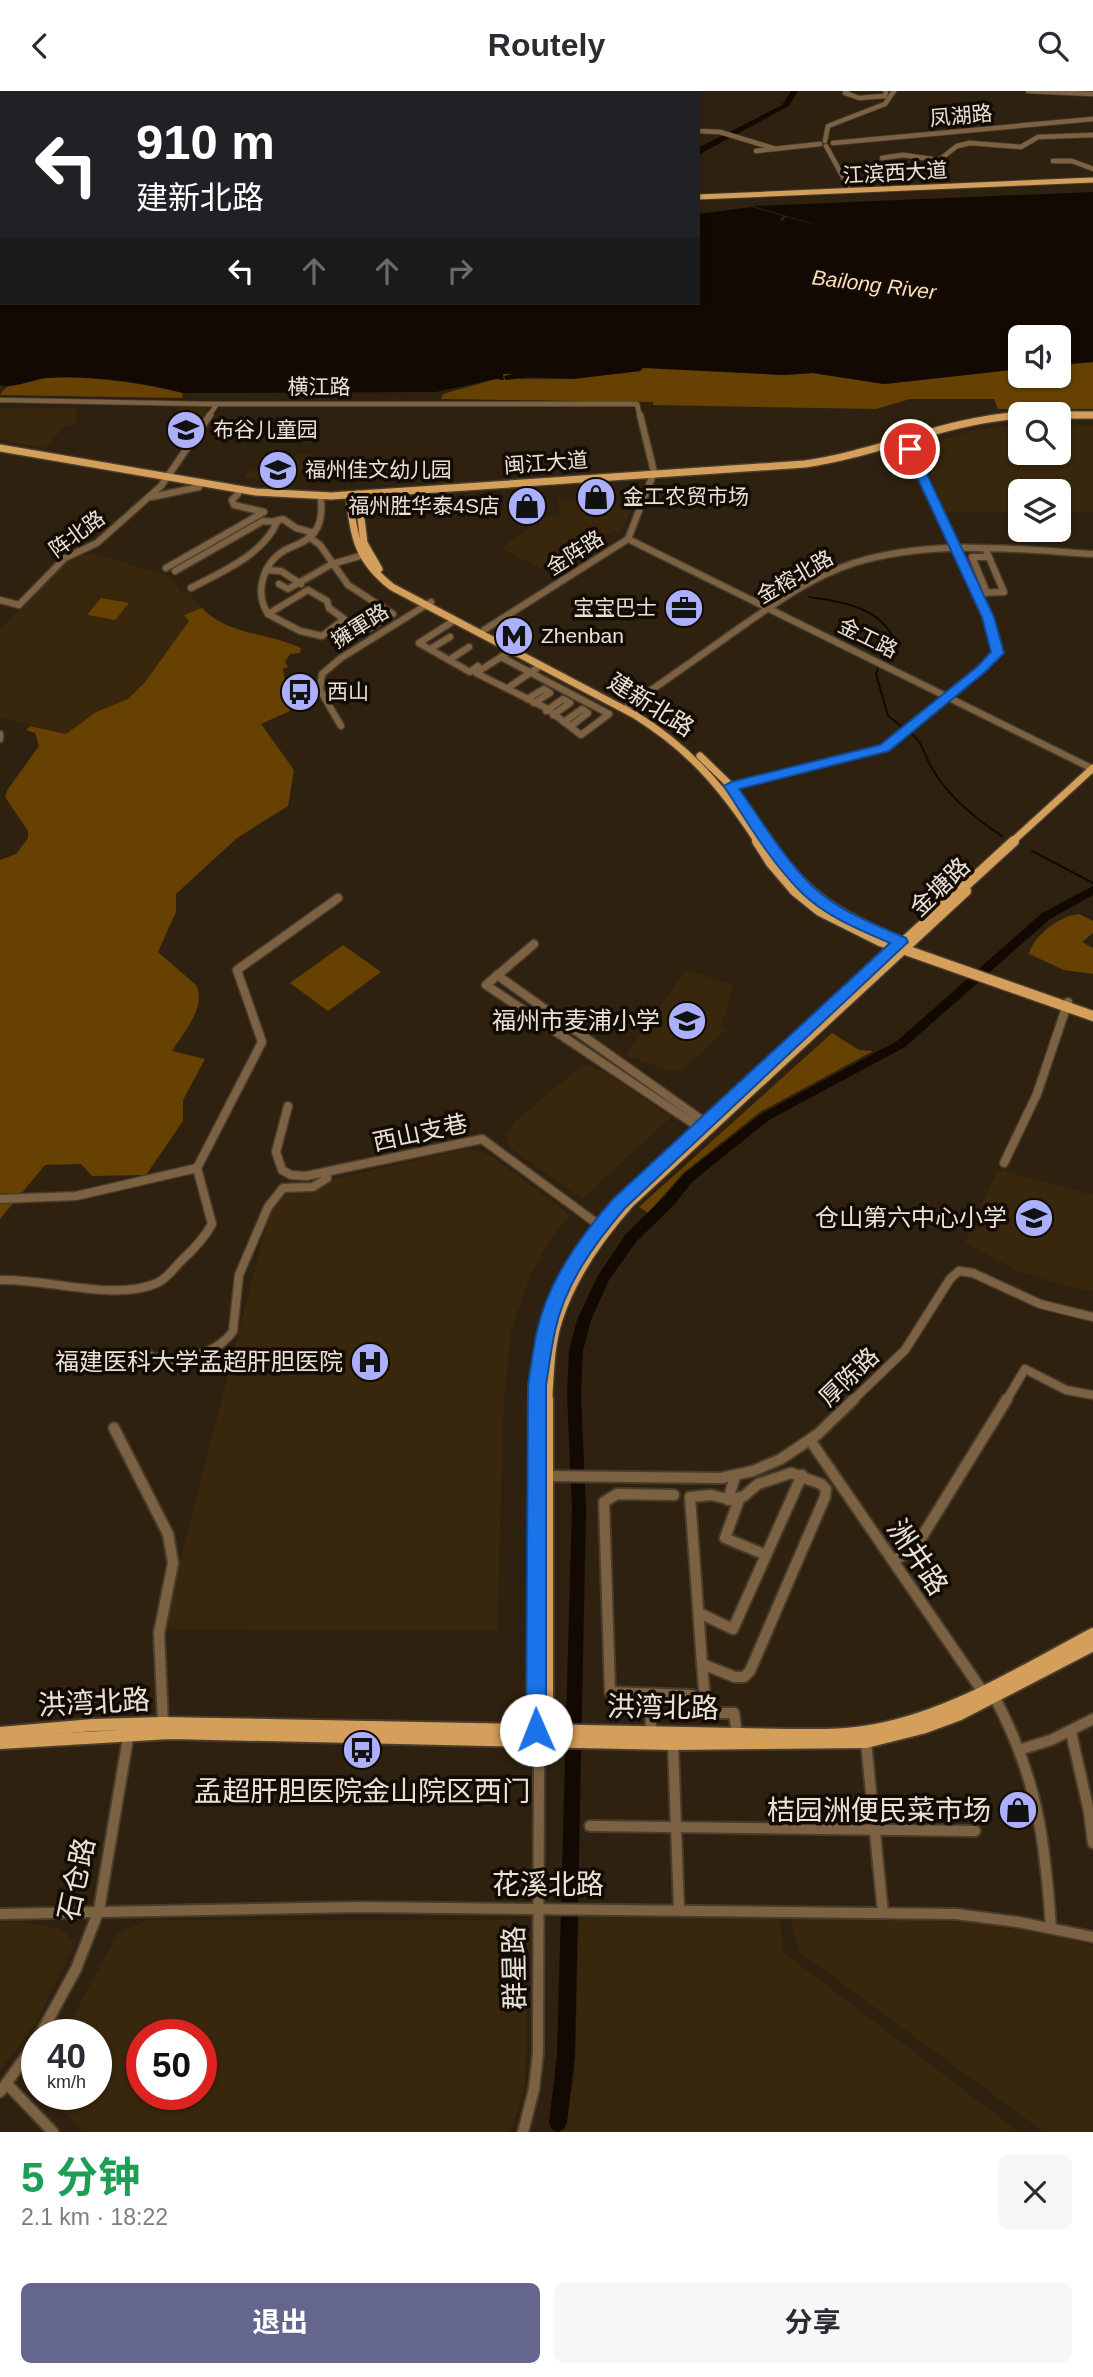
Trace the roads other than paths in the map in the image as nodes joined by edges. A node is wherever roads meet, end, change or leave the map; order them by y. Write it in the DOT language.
graph roads {
  1 [pos="846,91"];
  2 [pos="886,91"];
  3 [pos="894,91"];
  4 [pos="1028,91"];
  5 [pos="1093,94"];
  6 [pos="1093,119"];
  7 [pos="700,131"];
  8 [pos="1093,135"];
  9 [pos="824,144"];
  10 [pos="776,149"];
  11 [pos="756,151"];
  12 [pos="882,158"];
  13 [pos="1053,161"];
  14 [pos="1093,169"];
  15 [pos="1093,178"];
  16 [pos="848,186"];
  17 [pos="700,195"];
  18 [pos="700,195"];
  19 [pos="0,400"];
  20 [pos="217,404"];
  21 [pos="1093,417"];
  22 [pos="1071,418"];
  23 [pos="1008,421"];
  24 [pos="908,445"];
  25 [pos="0,448"];
  26 [pos="0,454"];
  27 [pos="654,475"];
  28 [pos="168,479"];
  29 [pos="199,487"];
  30 [pos="238,494"];
  31 [pos="354,497"];
  32 [pos="321,501"];
  33 [pos="144,502"];
  34 [pos="275,521"];
  35 [pos="312,535"];
  36 [pos="628,538"];
  37 [pos="956,547"];
  38 [pos="985,548"];
  39 [pos="1093,554"];
  40 [pos="360,556"];
  41 [pos="989,557"];
  42 [pos="332,564"];
  43 [pos="166,568"];
  44 [pos="266,570"];
  45 [pos="175,571"];
  46 [pos="300,583"];
  47 [pos="279,584"];
  48 [pos="191,588"];
  49 [pos="303,593"];
  50 [pos="977,593"];
  51 [pos="987,593"];
  52 [pos="0,600"];
  53 [pos="429,604"];
  54 [pos="769,608"];
  55 [pos="267,614"];
  56 [pos="455,620"];
  57 [pos="370,628"];
  58 [pos="484,630"];
  59 [pos="450,637"];
  60 [pos="469,647"];
  61 [pos="430,649"];
  62 [pos="510,649"];
  63 [pos="501,657"];
  64 [pos="449,660"];
  65 [pos="540,666"];
  66 [pos="530,673"];
  67 [pos="508,688"];
  68 [pos="583,688"];
  69 [pos="573,695"];
  70 [pos="948,697"];
  71 [pos="626,708"];
  72 [pos="550,713"];
  73 [pos="341,726"];
  74 [pos="1093,768"];
  75 [pos="1093,777"];
  76 [pos="726,787"];
  77 [pos="338,898"];
  78 [pos="534,944"];
  79 [pos="902,946"];
  80 [pos="497,975"];
  81 [pos="1067,1004"];
  82 [pos="1093,1010"];
  83 [pos="1093,1016"];
  84 [pos="288,1106"];
  85 [pos="703,1126"];
  86 [pos="1004,1163"];
  87 [pos="197,1168"];
  88 [pos="325,1172"];
  89 [pos="0,1199"];
  90 [pos="602,1228"];
  91 [pos="0,1280"];
  92 [pos="1093,1317"];
  93 [pos="148,1355"];
  94 [pos="1093,1395"];
  95 [pos="114,1428"];
  96 [pos="810,1440"];
  97 [pos="802,1475"];
  98 [pos="546,1476"];
  99 [pos="735,1476"];
  100 [pos="674,1495"];
  101 [pos="740,1497"];
  102 [pos="729,1500"];
  103 [pos="766,1555"];
  104 [pos="893,1561"];
  105 [pos="699,1613"];
  106 [pos="1093,1634"];
  107 [pos="1093,1645"];
  108 [pos="702,1664"];
  109 [pos="650,1693"];
  110 [pos="692,1695"];
  111 [pos="988,1695"];
  112 [pos="1093,1719"];
  113 [pos="163,1723"];
  114 [pos="129,1729"];
  115 [pos="651,1732"];
  116 [pos="1070,1732"];
  117 [pos="0,1733"];
  118 [pos="737,1734"];
  119 [pos="539,1735"];
  120 [pos="576,1736"];
  121 [pos="866,1742"];
  122 [pos="0,1743"];
  123 [pos="673,1744"];
  124 [pos="1022,1749"];
  125 [pos="539,1760"];
  126 [pos="590,1826"];
  127 [pos="676,1827"];
  128 [pos="875,1829"];
  129 [pos="975,1831"];
  130 [pos="1093,1843"];
  131 [pos="537,1907"];
  132 [pos="678,1909"];
  133 [pos="99,1910"];
  134 [pos="883,1913"];
  135 [pos="0,1914"];
  136 [pos="1051,1928"];
  137 [pos="1093,1937"];
  138 [pos="49,2019"];
  139 [pos="21,2063"];
  140 [pos="3,2088"];
  141 [pos="53,2132"];
  142 [pos="523,2132"];
  1 -- 2 [label="street"];
  3 -- 9 [label="street"];
  4 -- 5 [label="street"];
  6 -- 9 [label="street, 凤湖路"];
  7 -- 10 [label="street"];
  8 -- 12 [label="street"];
  9 -- 10 [label="street"];
  9 -- 16 [label="street"];
  10 -- 11 [label="street"];
  13 -- 14 [label="street"];
  15 -- 16 [label="main road, 江滨西大道"];
  15 -- 18 [label="main road, 江滨西大道"];
  16 -- 17 [label="main road, 江滨西大道"];
  19 -- 20 [label="street, 横江路"];
  20 -- 27 [label="street, 横江路"];
  20 -- 28 [label="street, 阵北路"];
  21 -- 22 [label="main road, 闽江大道"];
  21 -- 27 [label="main road, 闽江大道"];
  23 -- 24 [label="main road, 闽江大道"];
  24 -- 27 [label="main road, 闽江大道"];
  24 -- 37 [label="street"];
  25 -- 28 [label="main road, 闽江大道"];
  26 -- 28 [label="main road, 闽江大道"];
  27 -- 31 [label="main road, 闽江大道"];
  27 -- 36 [label="street, 金阵路"];
  28 -- 29 [label="main road, 闽江大道"];
  28 -- 31 [label="main road, 闽江大道"];
  28 -- 33 [label="street, 阵北路"];
  29 -- 30 [label="main road, 闽江大道"];
  29 -- 33 [label="street"];
  30 -- 32 [label="main road, 闽江大道"];
  30 -- 43 [label="street"];
  31 -- 32 [label="main road, 闽江大道"];
  31 -- 40 [label="main road"];
  31 -- 53 [label="main road, 建新北路"];
  32 -- 35 [label="street"];
  33 -- 52 [label="street, 阵北路"];
  34 -- 35 [label="street"];
  34 -- 45 [label="street"];
  34 -- 48 [label="street"];
  35 -- 42 [label="street"];
  35 -- 44 [label="street"];
  36 -- 54 [label="street, 金工路"];
  36 -- 58 [label="street, 金阵路"];
  37 -- 38 [label="street, 金榕北路"];
  37 -- 50 [label="street"];
  37 -- 54 [label="street, 金榕北路"];
  38 -- 39 [label="street, 金榕北路"];
  38 -- 41 [label="street"];
  40 -- 42 [label="street"];
  40 -- 53 [label="main road, 建新北路"];
  41 -- 51 [label="street"];
  41 -- 51 [label="street"];
  42 -- 46 [label="street"];
  42 -- 57 [label="street"];
  44 -- 46 [label="street"];
  44 -- 55 [label="street"];
  46 -- 47 [label="street"];
  46 -- 49 [label="street"];
  49 -- 55 [label="street"];
  49 -- 55 [label="street"];
  50 -- 51 [label="street"];
  50 -- 70 [label="street"];
  53 -- 56 [label="main road, 建新北路"];
  53 -- 58 [label="main road, 建新北路"];
  53 -- 73 [label="street, 擁軍路"];
  54 -- 70 [label="street, 金工路"];
  54 -- 71 [label="street, 金榕北路"];
  56 -- 61 [label="street"];
  56 -- 62 [label="main road, 建新北路"];
  58 -- 71 [label="main road, 建新北路"];
  59 -- 61 [label="street"];
  60 -- 64 [label="street"];
  61 -- 64 [label="street"];
  62 -- 63 [label="street"];
  62 -- 64 [label="street"];
  62 -- 65 [label="main road, 建新北路"];
  63 -- 66 [label="street"];
  63 -- 67 [label="street"];
  65 -- 66 [label="street"];
  65 -- 68 [label="main road, 建新北路"];
  66 -- 67 [label="street"];
  66 -- 69 [label="street"];
  67 -- 72 [label="street"];
  68 -- 69 [label="street"];
  68 -- 71 [label="main road, 建新北路"];
  69 -- 72 [label="street"];
  69 -- 72 [label="street"];
  70 -- 74 [label="street, 金工路"];
  70 -- 76 [label="street"];
  71 -- 76 [label="main road, 建新北路"];
  74 -- 79 [label="main road, 金塘路"];
  75 -- 79 [label="main road, 金塘路"];
  76 -- 79 [label="main road, 建新北路"];
  77 -- 87 [label="street"];
  78 -- 80 [label="street"];
  79 -- 81 [label="main road, 建新北路"];
  79 -- 85 [label="main road, 金塘路"];
  79 -- 90 [label="main road, 金塘路"];
  80 -- 85 [label="street"];
  80 -- 85 [label="street"];
  81 -- 82 [label="main road, 建新北路"];
  81 -- 83 [label="main road, 建新北路"];
  81 -- 86 [label="street"];
  84 -- 88 [label="street, 西山支巷"];
  85 -- 90 [label="main road, 金塘路"];
  87 -- 89 [label="street"];
  87 -- 91 [label="street"];
  88 -- 90 [label="street, 西山支巷"];
  88 -- 93 [label="street"];
  90 -- 98 [label="main road, 金塘路"];
  90 -- 119 [label="main road, 金塘路"];
  92 -- 96 [label="street, 厚陈路"];
  94 -- 104 [label="street"];
  95 -- 113 [label="street"];
  96 -- 99 [label="street, 厚陈路"];
  96 -- 104 [label="street, 洲井路"];
  97 -- 101 [label="street"];
  97 -- 103 [label="street"];
  97 -- 108 [label="street"];
  98 -- 99 [label="street, 厚陈路"];
  98 -- 119 [label="main road, 金塘路"];
  99 -- 102 [label="street"];
  100 -- 109 [label="street"];
  101 -- 102 [label="street"];
  101 -- 103 [label="street"];
  102 -- 105 [label="street"];
  103 -- 105 [label="street"];
  104 -- 111 [label="street, 洲井路"];
  105 -- 108 [label="street"];
  106 -- 111 [label="main road, 洪湾北路"];
  107 -- 111 [label="main road, 洪湾北路"];
  108 -- 118 [label="street"];
  109 -- 110 [label="street"];
  109 -- 115 [label="street"];
  111 -- 118 [label="main road, 洪湾北路"];
  111 -- 121 [label="main road, 洪湾北路"];
  111 -- 124 [label="street, 洲井路"];
  112 -- 116 [label="street"];
  113 -- 114 [label="main road, 洪湾北路"];
  113 -- 119 [label="main road, 洪湾北路"];
  114 -- 117 [label="main road, 洪湾北路"];
  114 -- 119 [label="main road, 洪湾北路"];
  114 -- 122 [label="main road, 洪湾北路"];
  114 -- 133 [label="street, 石仓路"];
  115 -- 118 [label="main road, 洪湾北路"];
  115 -- 120 [label="main road, 洪湾北路"];
  116 -- 124 [label="street"];
  116 -- 130 [label="street"];
  119 -- 120 [label="main road, 洪湾北路"];
  119 -- 125 [label="main road, 金塘路"];
  120 -- 123 [label="main road, 洪湾北路"];
  121 -- 123 [label="main road, 洪湾北路"];
  121 -- 128 [label="street"];
  123 -- 127 [label="street"];
  124 -- 136 [label="street, 洲井路"];
  125 -- 131 [label="street, 群星路"];
  126 -- 127 [label="street"];
  127 -- 128 [label="street"];
  127 -- 132 [label="street"];
  128 -- 129 [label="street"];
  128 -- 134 [label="street"];
  131 -- 132 [label="street, 花溪北路"];
  131 -- 133 [label="street, 花溪北路"];
  131 -- 142 [label="street, 群星路"];
  132 -- 134 [label="street, 花溪北路"];
  133 -- 135 [label="street, 花溪北路"];
  133 -- 138 [label="street, 石仓路"];
  134 -- 136 [label="street, 花溪北路"];
  136 -- 137 [label="street, 花溪北路"];
  139 -- 140 [label="street"];
  140 -- 141 [label="street"];
}
